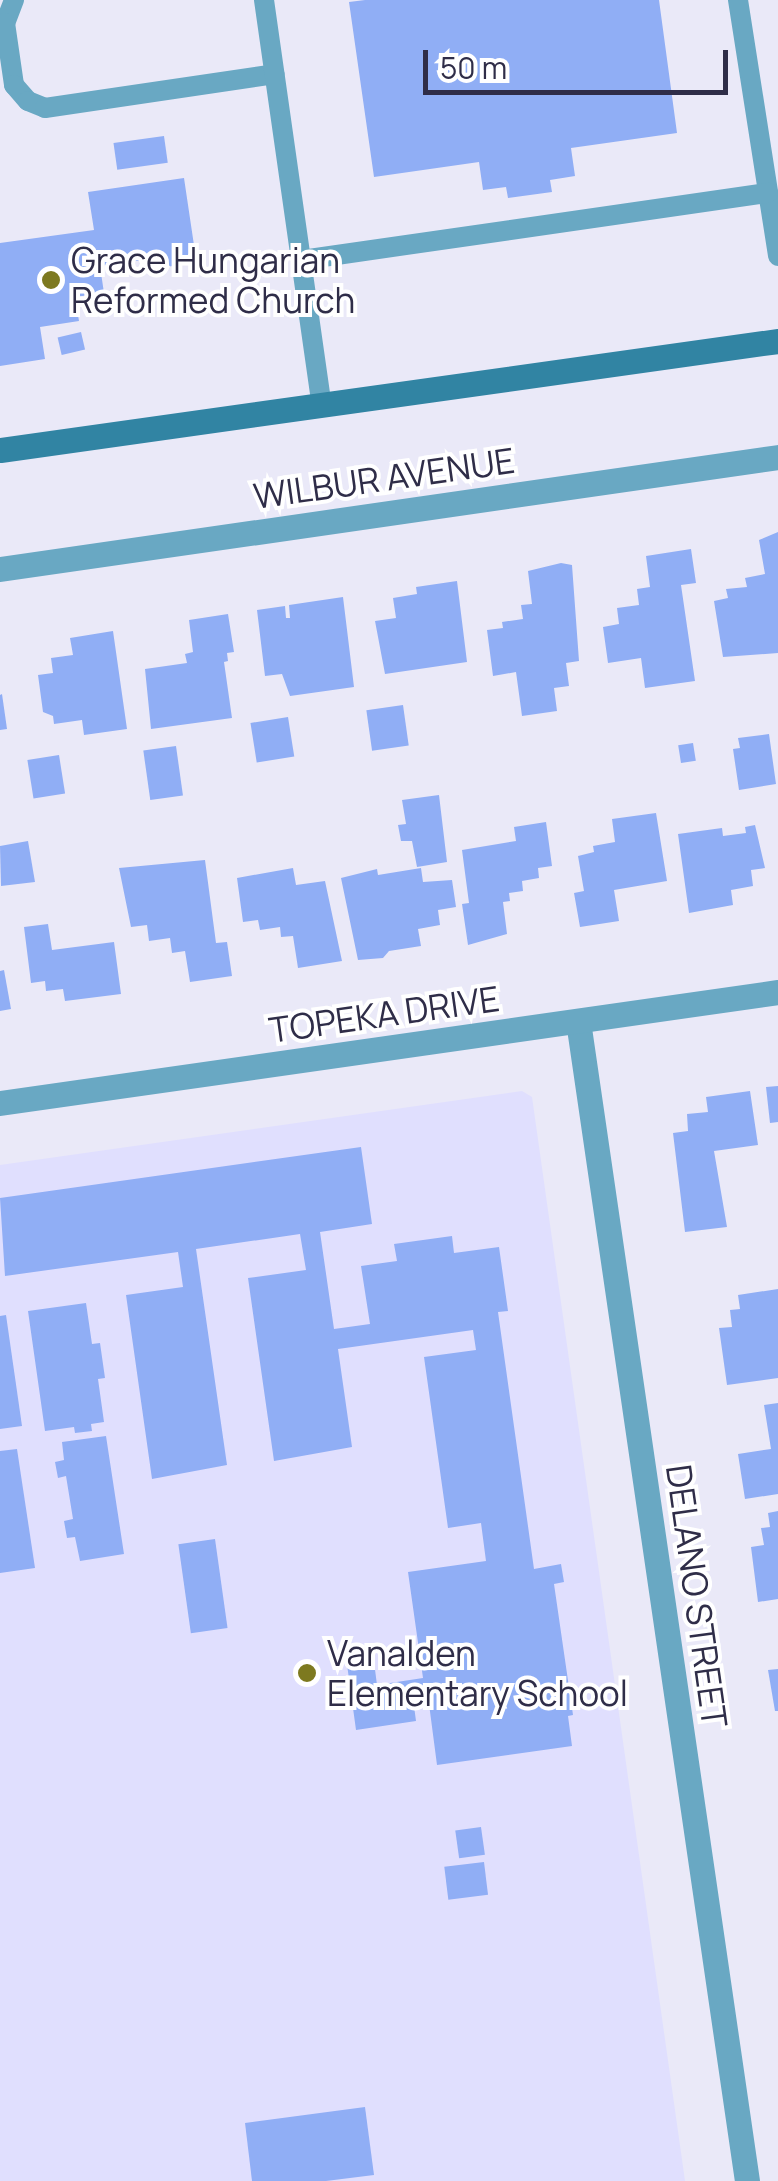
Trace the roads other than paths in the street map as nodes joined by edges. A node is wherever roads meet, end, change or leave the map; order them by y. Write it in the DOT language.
graph roads {
  1 [pos="14,0"];
  2 [pos="264,0"];
  3 [pos="738,0"];
  4 [pos="274,74"];
  5 [pos="768,193"];
  6 [pos="778,256"];
  7 [pos="302,260"];
  8 [pos="778,341"];
  9 [pos="322,405"];
  10 [pos="0,450"];
  11 [pos="778,458"];
  12 [pos="0,568"];
  13 [pos="778,992"];
  14 [pos="578,1021"];
  15 [pos="0,1103"];
  16 [pos="747,2181"];
  1 -- 4 [label="lane"];
  2 -- 4 [label="lane"];
  3 -- 5 [label="lane"];
  4 -- 7 [label="lane"];
  5 -- 6 [label="lane"];
  5 -- 7 [label="lane"];
  7 -- 9 [label="lane"];
  8 -- 9 [label="main road"];
  9 -- 10 [label="main road"];
  11 -- 12 [label="street, WILBUR AVENUE"];
  13 -- 14 [label="street, TOPEKA DRIVE"];
  14 -- 15 [label="street, TOPEKA DRIVE"];
  14 -- 16 [label="street, DELANO STREET"];
}
